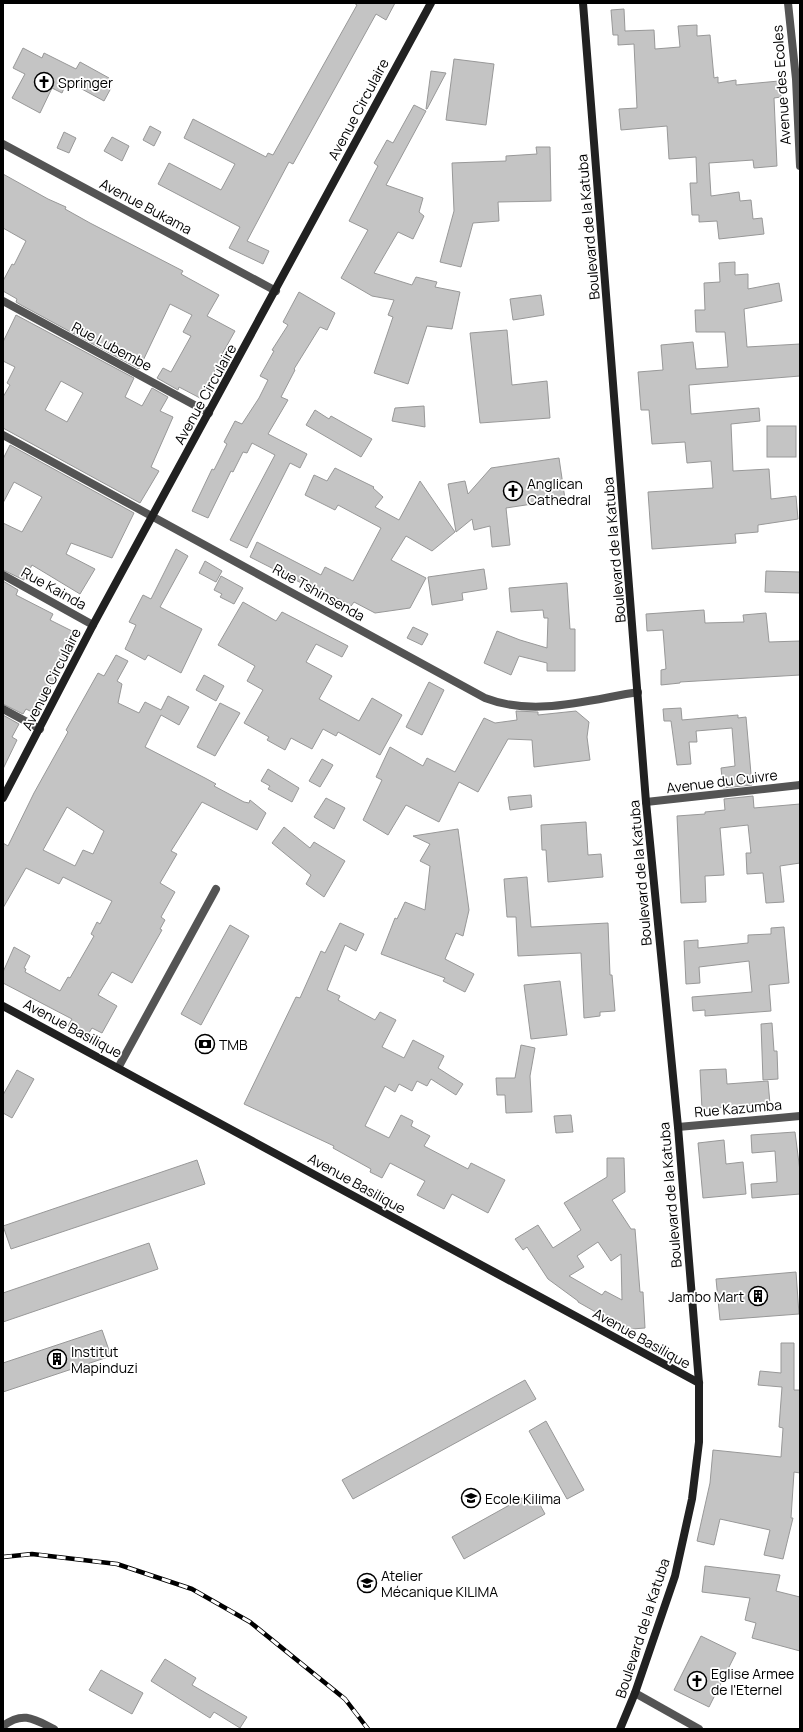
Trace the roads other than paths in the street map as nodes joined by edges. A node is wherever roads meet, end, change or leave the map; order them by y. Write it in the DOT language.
graph roads {
  1 [pos="430,3"];
  2 [pos="584,3"];
  3 [pos="788,3"];
  4 [pos="798,80"];
  5 [pos="3,144"];
  6 [pos="800,166"];
  7 [pos="276,291"];
  8 [pos="3,301"];
  9 [pos="210,413"];
  10 [pos="3,435"];
  11 [pos="152,515"];
  12 [pos="3,575"];
  13 [pos="93,625"];
  14 [pos="638,692"];
  15 [pos="3,709"];
  16 [pos="40,729"];
  17 [pos="800,785"];
  18 [pos="3,798"];
  19 [pos="646,802"];
  20 [pos="216,889"];
  21 [pos="3,1006"];
  22 [pos="118,1068"];
  23 [pos="800,1116"];
  24 [pos="678,1127"];
  25 [pos="699,1383"];
  26 [pos="635,1693"];
  27 [pos="5,1724"];
  28 [pos="54,1729"];
  29 [pos="620,1729"];
  30 [pos="699,1729"];
  1 -- 7 [label="street, Avenue Circulaire"];
  2 -- 14 [label="street, Boulevard de la Katuba"];
  3 -- 4 [label="street, Avenue des Ecoles"];
  4 -- 6 [label="street, Avenue des Ecoles"];
  5 -- 7 [label="street, Avenue Bukama"];
  7 -- 9 [label="street, Avenue Circulaire"];
  8 -- 9 [label="street, Rue Lubembe"];
  9 -- 11 [label="street, Avenue Circulaire"];
  10 -- 11 [label="street, Rue Tshinsenda"];
  11 -- 13 [label="street, Avenue Circulaire"];
  11 -- 14 [label="street, Rue Tshinsenda"];
  12 -- 13 [label="street, Rue Kainda"];
  13 -- 16 [label="street, Avenue Circulaire"];
  14 -- 19 [label="street, Boulevard de la Katuba"];
  15 -- 16 [label="street"];
  16 -- 18 [label="street, Avenue Circulaire"];
  17 -- 19 [label="street, Avenue du Cuivre"];
  19 -- 24 [label="street, Boulevard de la Katuba"];
  20 -- 22 [label="street"];
  21 -- 22 [label="street, Avenue Basilique"];
  22 -- 25 [label="street, Avenue Basilique"];
  23 -- 24 [label="street, Rue Kazumba"];
  24 -- 25 [label="street, Boulevard de la Katuba"];
  25 -- 26 [label="street, Boulevard de la Katuba"];
  26 -- 29 [label="street, Boulevard de la Katuba"];
  26 -- 30 [label="street"];
  27 -- 28 [label="street"];
}
